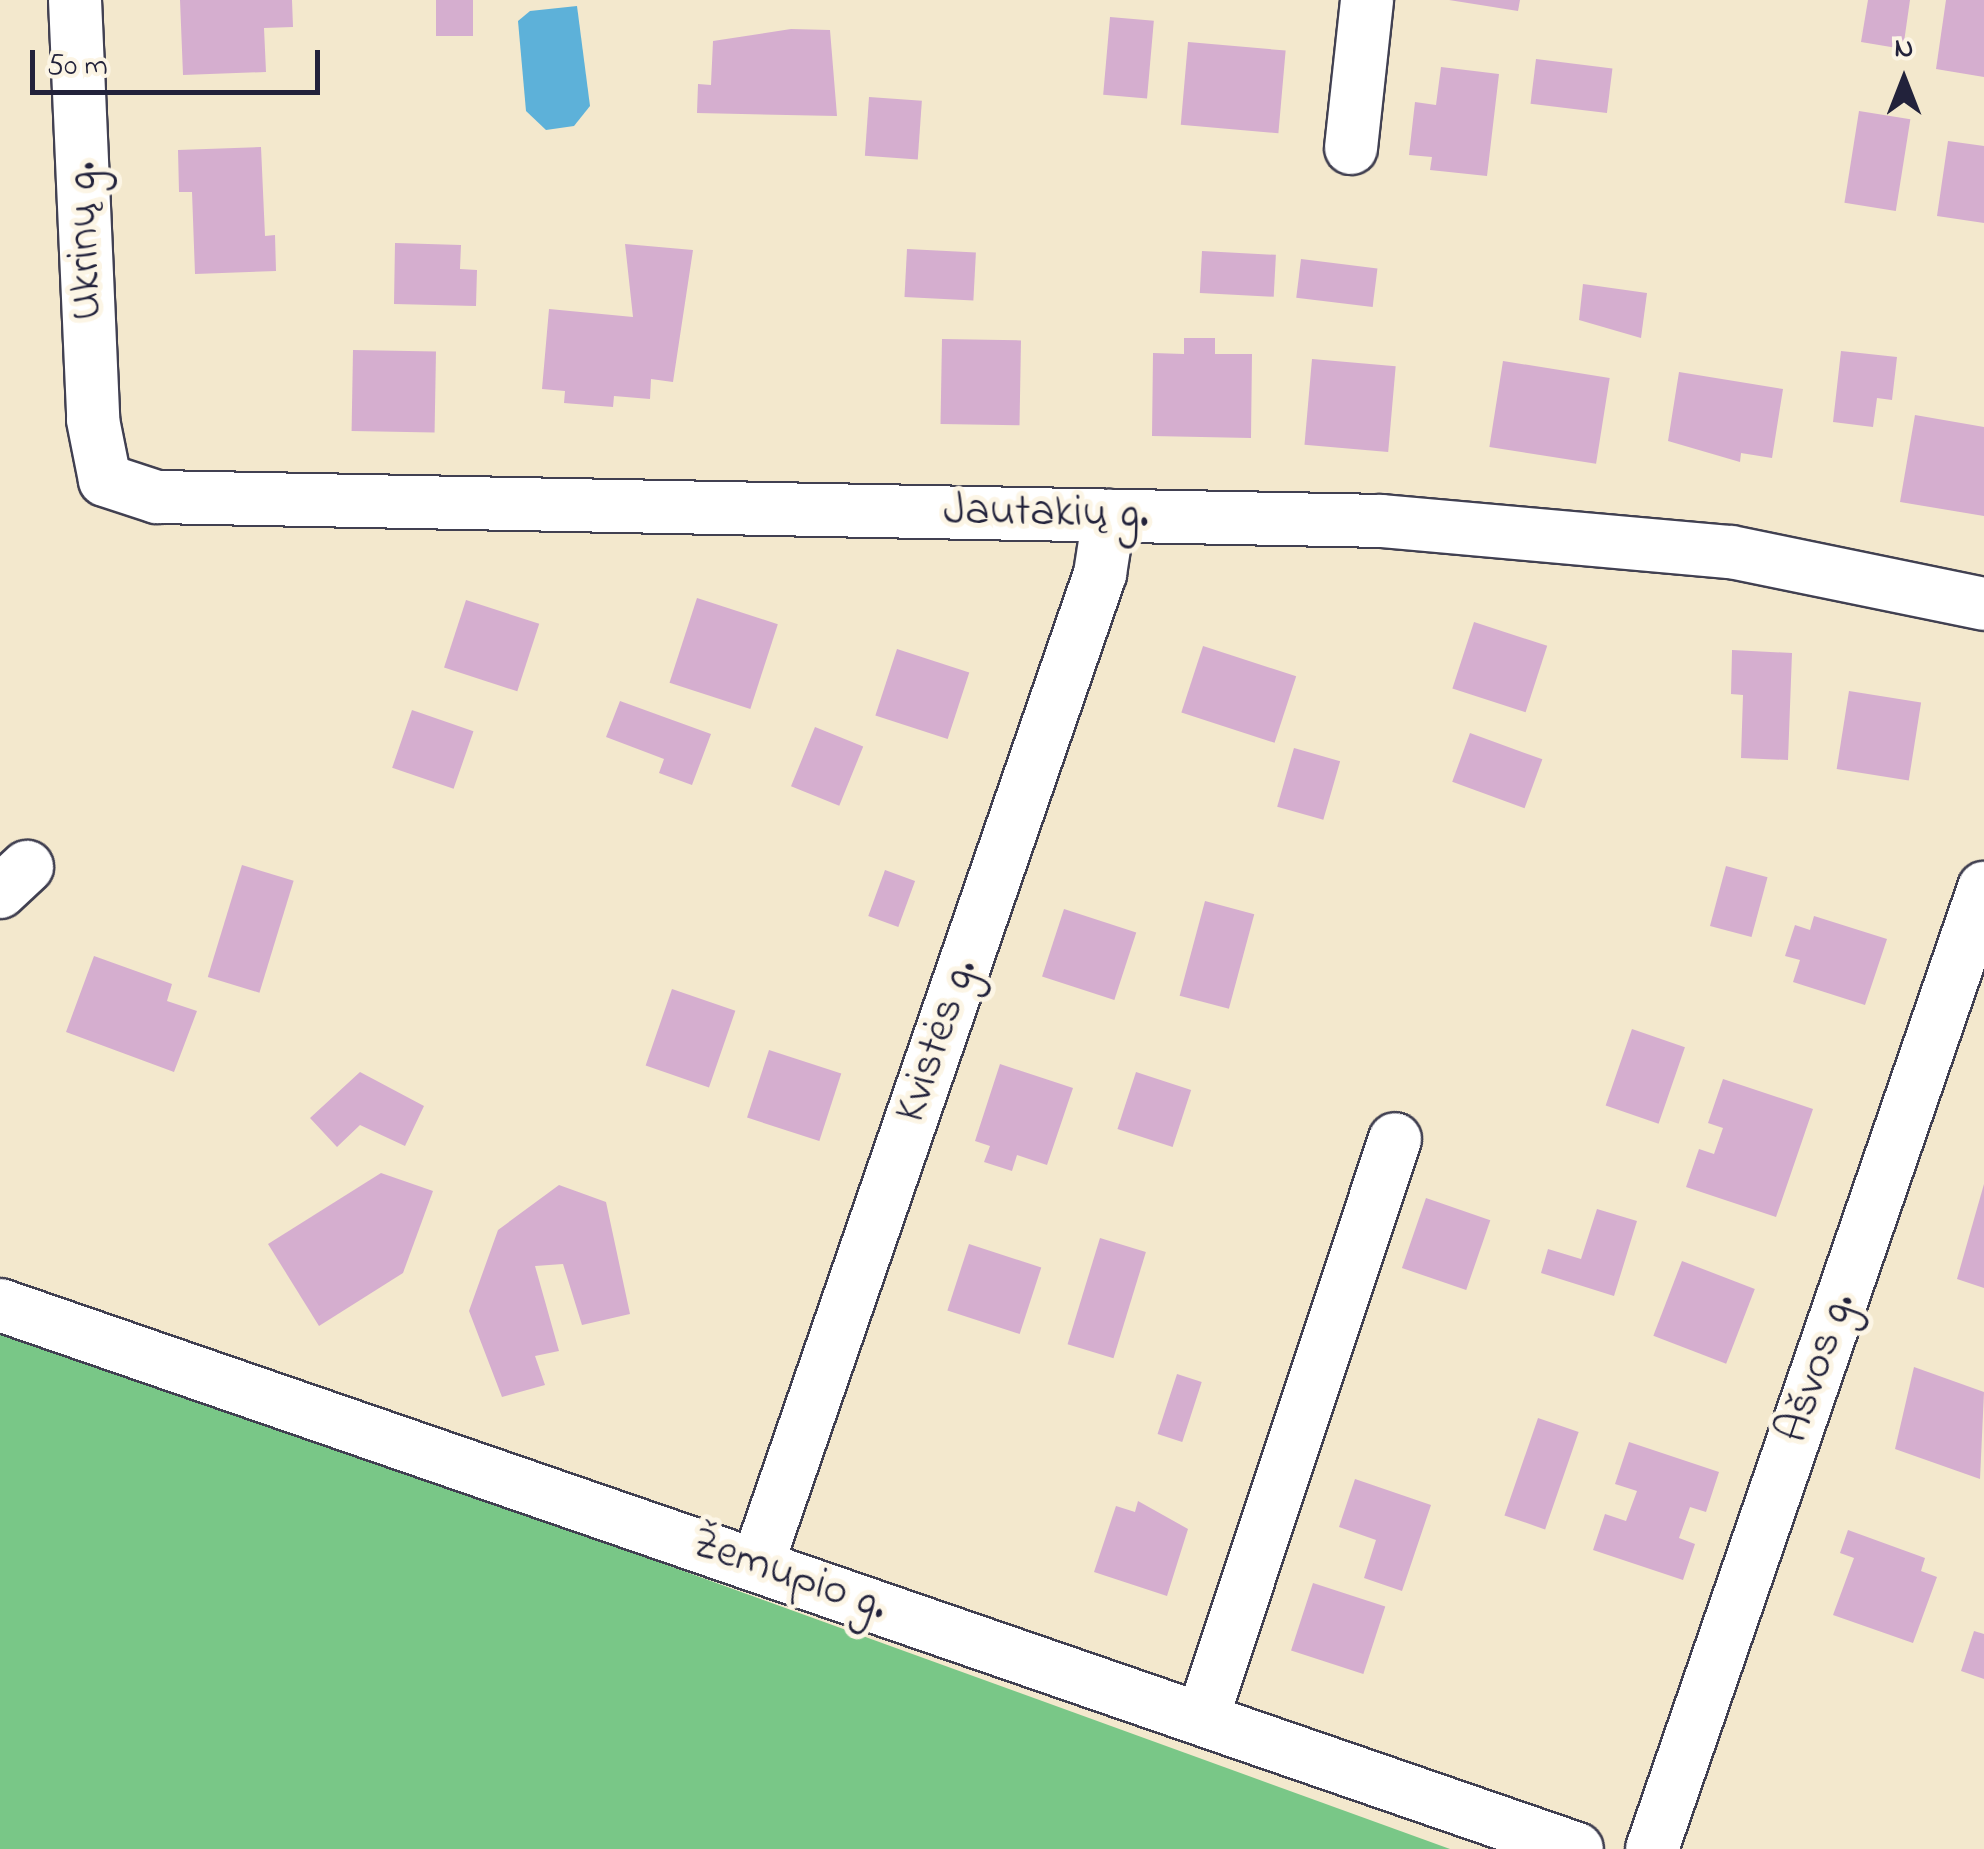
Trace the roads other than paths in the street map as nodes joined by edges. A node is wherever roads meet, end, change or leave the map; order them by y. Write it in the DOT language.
graph roads {
  1 [pos="75,0"];
  2 [pos="1367,0"];
  3 [pos="1351,148"];
  4 [pos="105,480"];
  5 [pos="1109,516"];
  6 [pos="1984,604"];
  7 [pos="1984,888"];
  8 [pos="1395,1139"];
  9 [pos="0,1305"];
  10 [pos="757,1565"];
  11 [pos="1202,1719"];
  12 [pos="1577,1849"];
  13 [pos="1652,1849"];
  1 -- 4 [label="street, Ukrinų g."];
  2 -- 3 [label="street"];
  4 -- 5 [label="street, Jautakių g."];
  5 -- 6 [label="street, Jautakių g."];
  5 -- 10 [label="street, Kvistės g."];
  7 -- 13 [label="street, Ašvos g."];
  8 -- 11 [label="street"];
  9 -- 10 [label="street, Žemupio g."];
  10 -- 11 [label="street, Žemupio g."];
  11 -- 12 [label="street, Žemupio g."];
}
